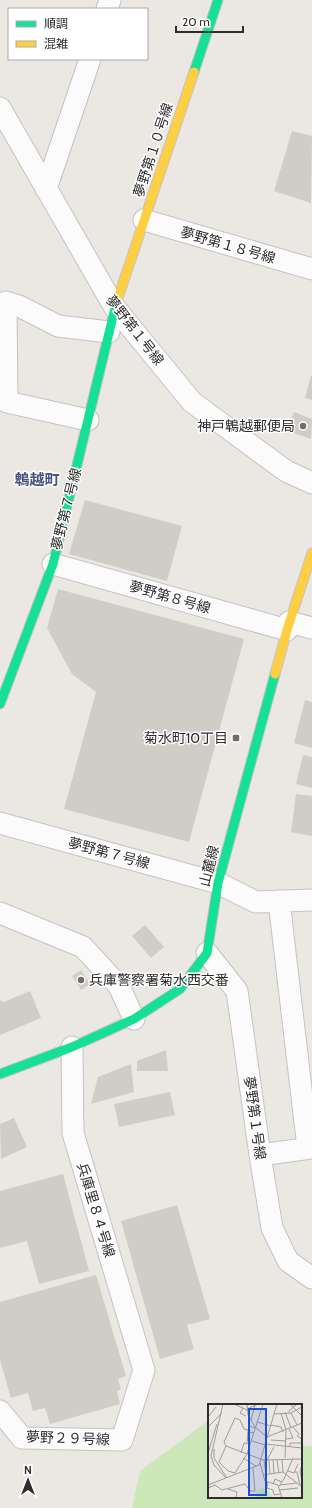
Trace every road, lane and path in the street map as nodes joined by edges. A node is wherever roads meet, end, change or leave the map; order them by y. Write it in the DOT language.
graph roads {
  1 [pos="218,0"];
  2 [pos="90,60"];
  3 [pos="0,108"];
  4 [pos="46,189"];
  5 [pos="144,220"];
  6 [pos="312,269"];
  7 [pos="115,308"];
  8 [pos="109,332"];
  9 [pos="88,420"];
  10 [pos="312,483"];
  11 [pos="312,553"];
  12 [pos="53,564"];
  13 [pos="288,626"];
  14 [pos="312,628"];
  15 [pos="0,704"];
  16 [pos="0,823"];
  17 [pos="218,883"];
  18 [pos="312,900"];
  19 [pos="279,901"];
  20 [pos="0,913"];
  21 [pos="207,953"];
  22 [pos="134,1019"];
  23 [pos="72,1047"];
  24 [pos="0,1074"];
  25 [pos="310,1148"];
  26 [pos="260,1155"];
  27 [pos="312,1278"];
  28 [pos="144,1370"];
  29 [pos="0,1411"];
  1 -- 5 [label="street, 夢野第１０号線"];
  2 -- 4 [label="street"];
  3 -- 4 [label="street, 夢野第１号線"];
  4 -- 7 [label="street, 夢野第１号線"];
  5 -- 6 [label="street, 夢野第１８号線"];
  5 -- 7 [label="street, 夢野第１０号線"];
  7 -- 8 [label="street, 夢野第７号線"];
  7 -- 10 [label="street, 夢野第１号線"];
  8 -- 9 [label="street, 夢野第７号線"];
  8 -- 9 [label="street"];
  9 -- 12 [label="street, 夢野第７号線"];
  11 -- 13 [label="street, 山麓線"];
  12 -- 13 [label="street, 夢野第８号線"];
  12 -- 15 [label="street, 夢野第７号線"];
  13 -- 14 [label="street, 夢野第８号線"];
  13 -- 17 [label="street, 山麓線"];
  16 -- 17 [label="street, 夢野第７号線"];
  17 -- 19 [label="street, 夢野第７号線"];
  17 -- 21 [label="street, 山麓線"];
  18 -- 19 [label="street, 夢野第７号線"];
  19 -- 25 [label="street"];
  20 -- 22 [label="street"];
  21 -- 22 [label="street, 山麓線"];
  21 -- 26 [label="street, 夢野第１号線"];
  22 -- 23 [label="street, 山麓線"];
  23 -- 24 [label="street, 山麓線"];
  23 -- 28 [label="street, 兵庫里８４号線"];
  25 -- 26 [label="street"];
  26 -- 27 [label="street, 夢野第１号線"];
  28 -- 29 [label="street, 夢野２９号線"];
}
